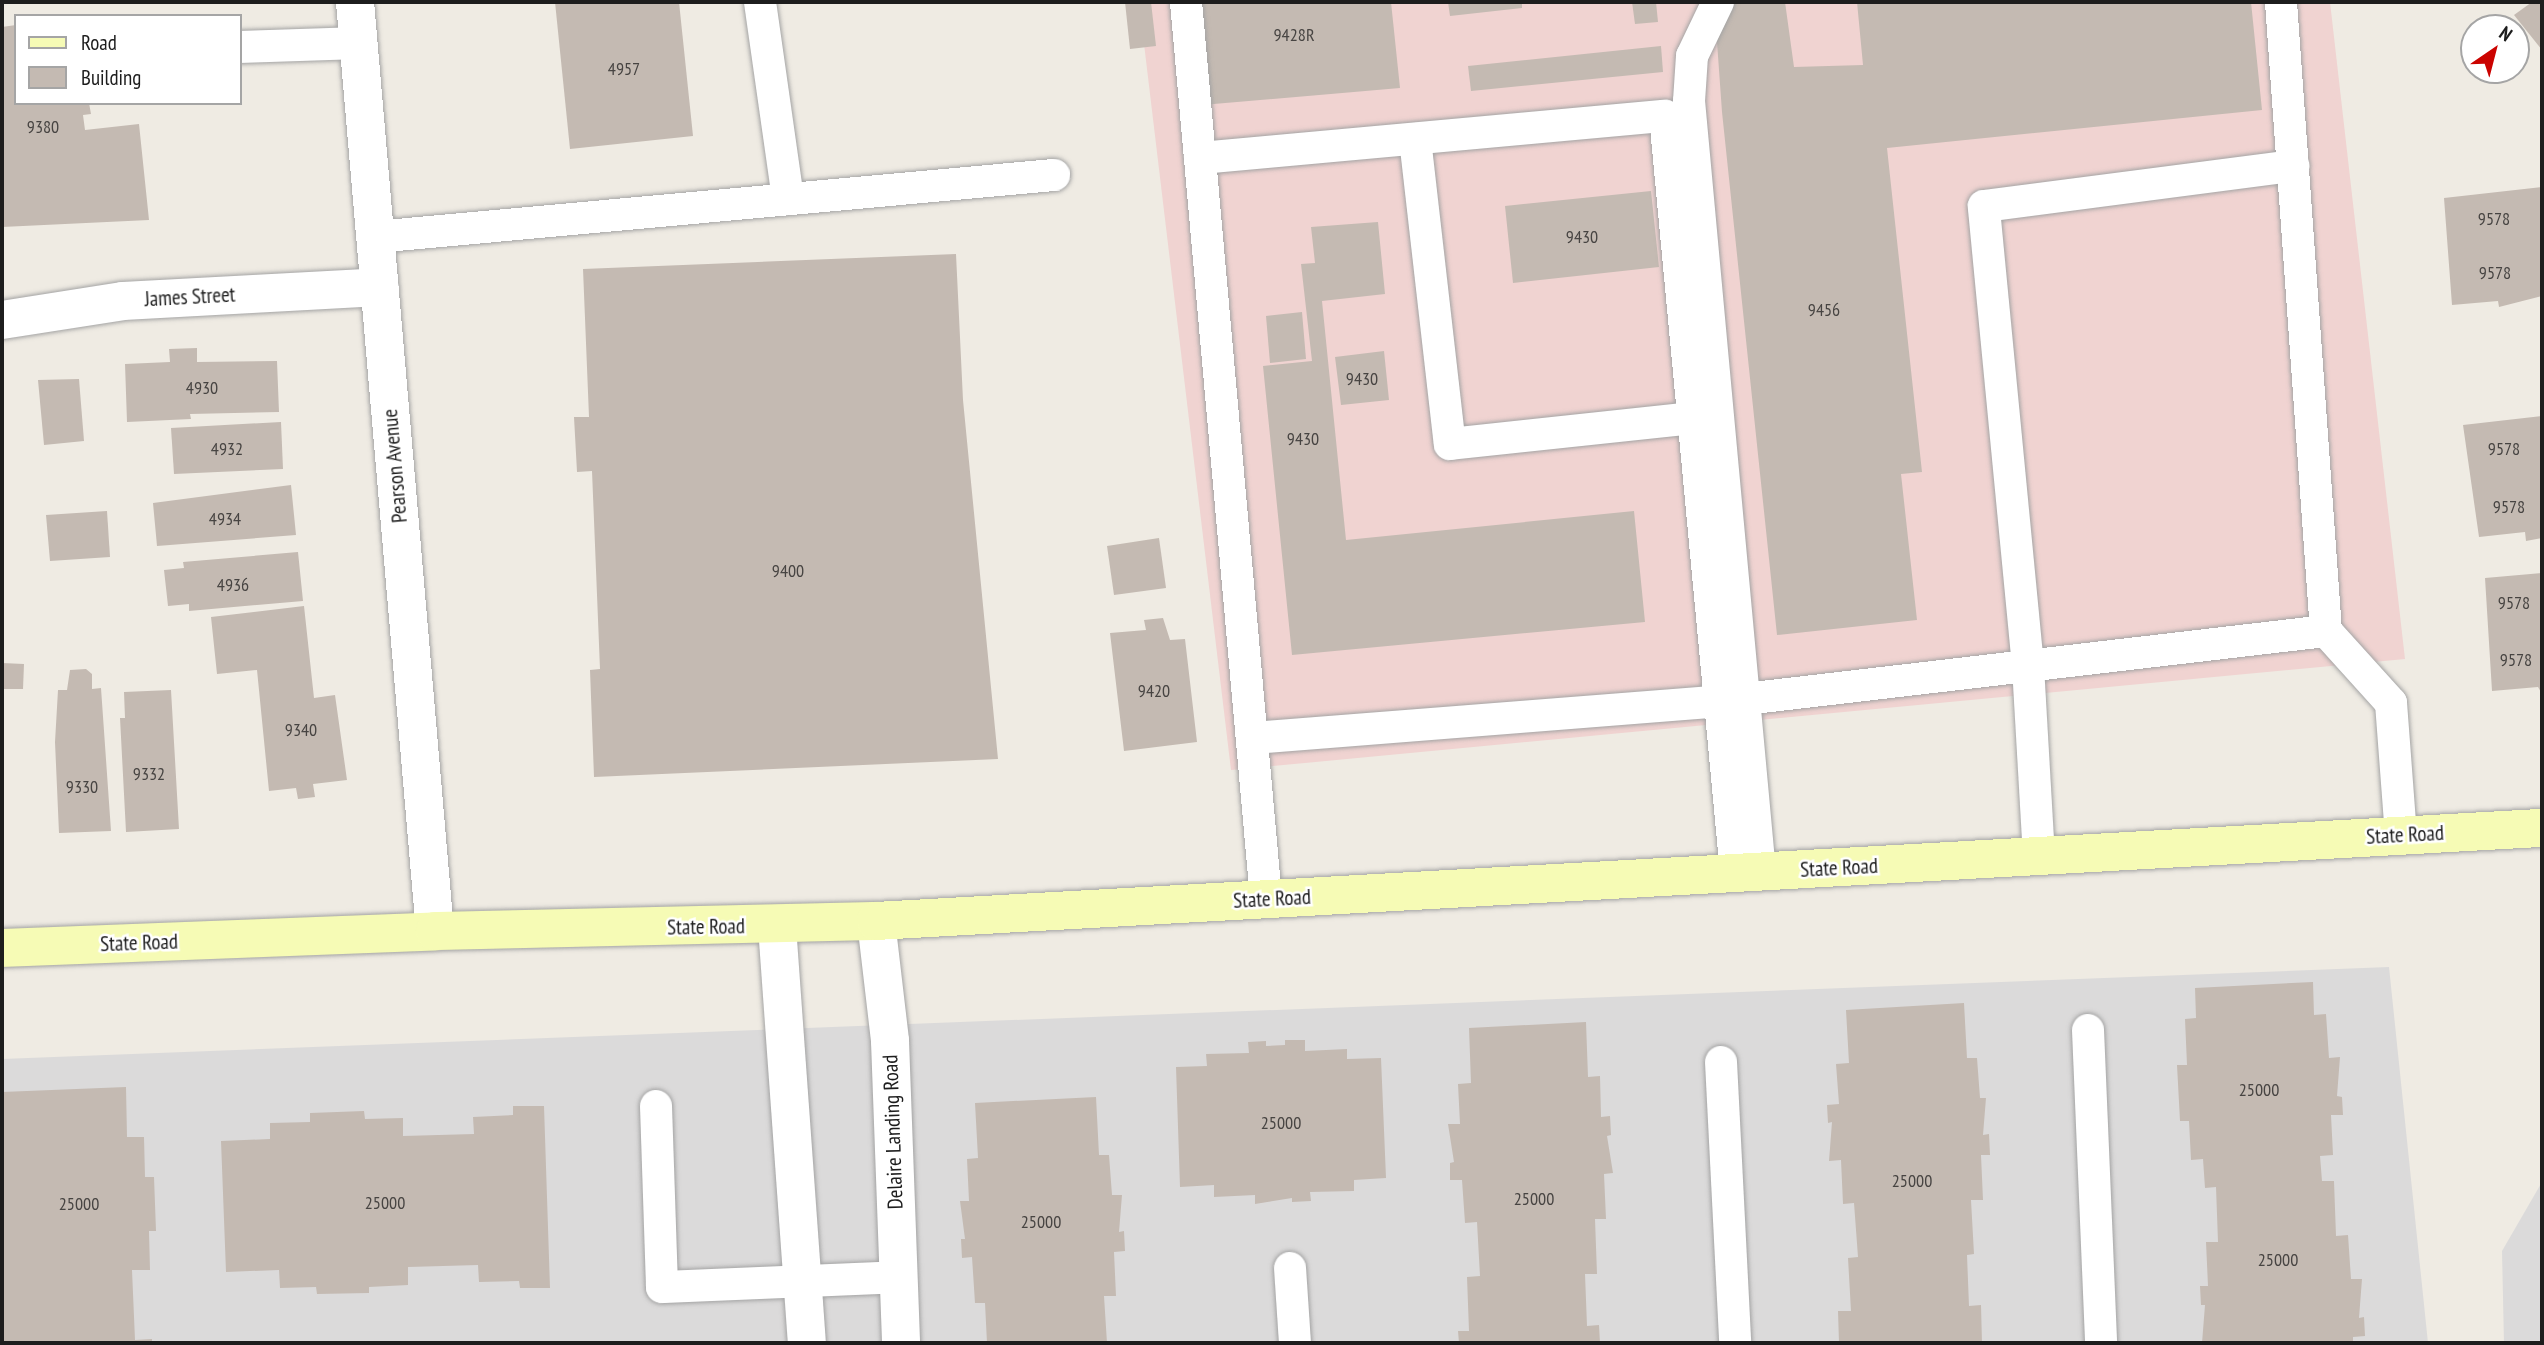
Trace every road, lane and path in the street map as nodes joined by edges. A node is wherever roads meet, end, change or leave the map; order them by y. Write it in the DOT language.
graph roads {
  1 [pos="355,2"];
  2 [pos="760,2"];
  3 [pos="1186,2"];
  4 [pos="1718,2"];
  5 [pos="2281,2"];
  6 [pos="359,43"];
  7 [pos="242,47"];
  8 [pos="1415,139"];
  9 [pos="1200,158"];
  10 [pos="2293,166"];
  11 [pos="1054,175"];
  12 [pos="789,198"];
  13 [pos="375,237"];
  14 [pos="380,287"];
  15 [pos="2,320"];
  16 [pos="1694,418"];
  17 [pos="2326,631"];
  18 [pos="2028,666"];
  19 [pos="1732,700"];
  20 [pos="1253,738"];
  21 [pos="2542,828"];
  22 [pos="2401,835"];
  23 [pos="2039,856"];
  24 [pos="1748,873"];
  25 [pos="1266,900"];
  26 [pos="876,921"];
  27 [pos="778,926"];
  28 [pos="435,931"];
  29 [pos="2,948"];
  30 [pos="2088,1030"];
  31 [pos="1721,1062"];
  32 [pos="656,1106"];
  33 [pos="1290,1268"];
  34 [pos="899,1277"];
  35 [pos="801,1282"];
  36 [pos="807,1343"];
  37 [pos="901,1343"];
  38 [pos="1295,1343"];
  39 [pos="1735,1343"];
  40 [pos="2101,1343"];
  1 -- 6 [label="street, Pearson Avenue"];
  2 -- 12 [label="lane"];
  3 -- 9 [label="lane"];
  4 -- 19 [label="lane"];
  5 -- 10 [label="lane"];
  6 -- 7 [label="lane"];
  6 -- 13 [label="street, Pearson Avenue"];
  8 -- 9 [label="lane"];
  8 -- 16 [label="lane"];
  8 -- 16 [label="lane"];
  9 -- 20 [label="lane"];
  10 -- 17 [label="lane"];
  10 -- 18 [label="lane"];
  11 -- 12 [label="lane"];
  12 -- 13 [label="lane"];
  13 -- 14 [label="street, Pearson Avenue"];
  14 -- 15 [label="street, James Street"];
  14 -- 28 [label="street, Pearson Avenue"];
  16 -- 19 [label="lane"];
  17 -- 18 [label="lane"];
  17 -- 22 [label="lane"];
  18 -- 19 [label="lane"];
  18 -- 23 [label="lane"];
  19 -- 20 [label="lane"];
  19 -- 24 [label="lane"];
  20 -- 25 [label="lane"];
  21 -- 22 [label="main road, State Road"];
  22 -- 23 [label="main road, State Road"];
  23 -- 24 [label="main road, State Road"];
  24 -- 25 [label="main road, State Road"];
  25 -- 26 [label="main road, State Road"];
  26 -- 27 [label="main road, State Road"];
  26 -- 34 [label="street, Delaire Landing Road"];
  27 -- 28 [label="main road, State Road"];
  27 -- 35 [label="street"];
  28 -- 29 [label="main road, State Road"];
  30 -- 40 [label="lane"];
  31 -- 39 [label="lane"];
  32 -- 35 [label="lane"];
  33 -- 38 [label="lane"];
  34 -- 35 [label="lane"];
  34 -- 37 [label="street, Delaire Landing Road"];
  35 -- 36 [label="street"];
}
